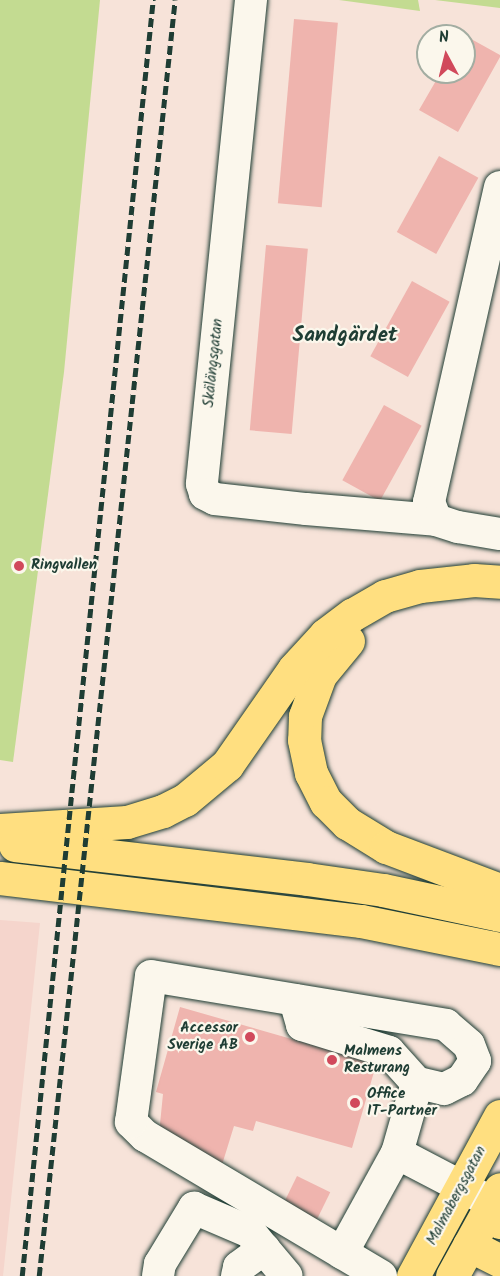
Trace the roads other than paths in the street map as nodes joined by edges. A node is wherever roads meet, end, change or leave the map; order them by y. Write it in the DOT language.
graph roads {
  1 [pos="251,0"];
  2 [pos="500,187"];
  3 [pos="450,524"];
  4 [pos="500,534"];
  5 [pos="500,582"];
  6 [pos="500,604"];
  7 [pos="0,830"];
  8 [pos="0,843"];
  9 [pos="0,878"];
  10 [pos="500,890"];
  11 [pos="500,915"];
  12 [pos="500,949"];
  13 [pos="295,1000"];
  14 [pos="417,1083"];
  15 [pos="500,1116"];
  16 [pos="397,1153"];
  17 [pos="458,1193"];
  18 [pos="495,1207"];
  19 [pos="439,1230"];
  20 [pos="469,1245"];
  21 [pos="264,1249"];
  22 [pos="342,1253"];
  23 [pos="500,1261"];
  24 [pos="158,1276"];
  25 [pos="237,1276"];
  26 [pos="287,1276"];
  27 [pos="381,1276"];
  28 [pos="413,1276"];
  29 [pos="452,1276"];
  1 -- 3 [label="street, Skälängsgatan"];
  2 -- 3 [label="street"];
  3 -- 4 [label="street"];
  5 -- 7 [label="main road"];
  6 -- 10 [label="main road"];
  8 -- 11 [label="main road"];
  9 -- 12 [label="main road"];
  13 -- 14 [label="street"];
  13 -- 14 [label="street"];
  13 -- 22 [label="street"];
  14 -- 16 [label="street"];
  15 -- 17 [label="main road, Malmabergsgatan"];
  16 -- 17 [label="street"];
  16 -- 22 [label="street"];
  17 -- 18 [label="main road"];
  17 -- 19 [label="main road, Malmabergsgatan"];
  18 -- 20 [label="main road"];
  19 -- 20 [label="main road"];
  19 -- 28 [label="main road, Malmabergsgatan"];
  20 -- 23 [label="main road"];
  20 -- 29 [label="main road"];
  21 -- 24 [label="street"];
  21 -- 25 [label="street"];
  21 -- 26 [label="street"];
  22 -- 27 [label="street"];
}
